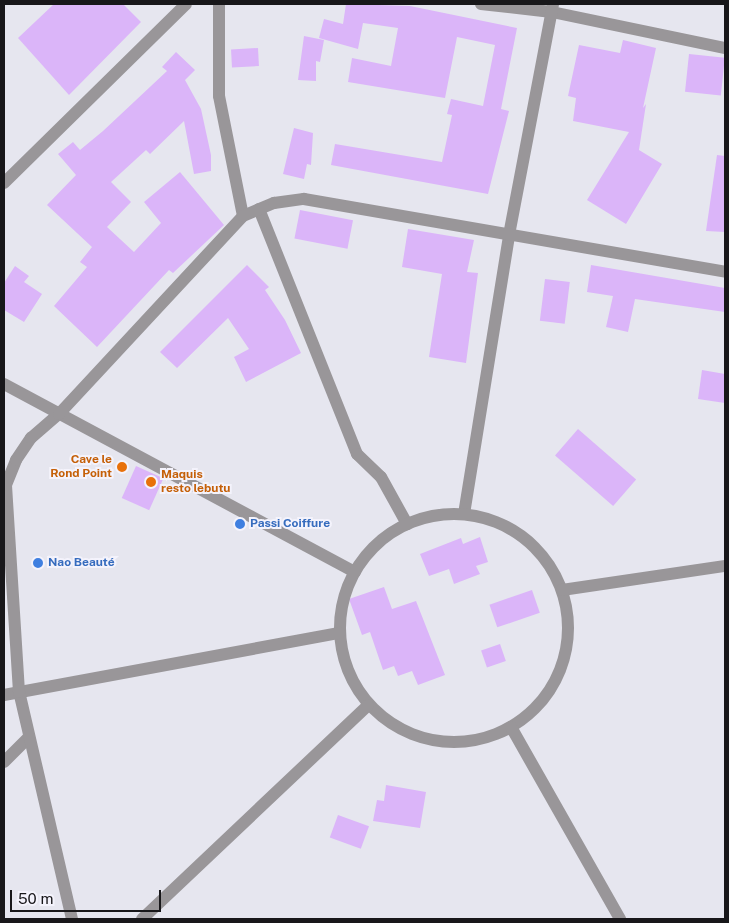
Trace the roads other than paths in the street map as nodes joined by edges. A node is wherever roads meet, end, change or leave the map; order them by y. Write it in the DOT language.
graph roads {
  1 [pos="186,4"];
  2 [pos="219,4"];
  3 [pos="482,4"];
  4 [pos="552,8"];
  5 [pos="725,48"];
  6 [pos="4,183"];
  7 [pos="259,209"];
  8 [pos="243,216"];
  9 [pos="510,235"];
  10 [pos="725,272"];
  11 [pos="4,384"];
  12 [pos="59,414"];
  13 [pos="5,514"];
  14 [pos="464,514"];
  15 [pos="407,524"];
  16 [pos="725,566"];
  17 [pos="354,572"];
  18 [pos="562,590"];
  19 [pos="339,633"];
  20 [pos="19,692"];
  21 [pos="4,695"];
  22 [pos="368,705"];
  23 [pos="511,727"];
  24 [pos="30,737"];
  25 [pos="4,762"];
  26 [pos="72,919"];
  27 [pos="142,919"];
  28 [pos="620,919"];
  1 -- 6 [label="street"];
  2 -- 8 [label="street"];
  3 -- 4 [label="street"];
  4 -- 5 [label="street"];
  4 -- 9 [label="street"];
  7 -- 8 [label="street"];
  7 -- 9 [label="street"];
  7 -- 15 [label="street"];
  8 -- 12 [label="street"];
  9 -- 10 [label="street"];
  9 -- 14 [label="street"];
  11 -- 12 [label="street"];
  12 -- 13 [label="street"];
  12 -- 17 [label="street"];
  13 -- 20 [label="street"];
  14 -- 15 [label="street"];
  14 -- 18 [label="street"];
  15 -- 17 [label="street"];
  16 -- 18 [label="street"];
  17 -- 19 [label="street"];
  18 -- 23 [label="street"];
  19 -- 20 [label="street"];
  19 -- 22 [label="street"];
  20 -- 21 [label="street"];
  20 -- 24 [label="street"];
  22 -- 23 [label="street"];
  22 -- 27 [label="street"];
  23 -- 28 [label="street"];
  24 -- 25 [label="street"];
  24 -- 26 [label="street"];
}
